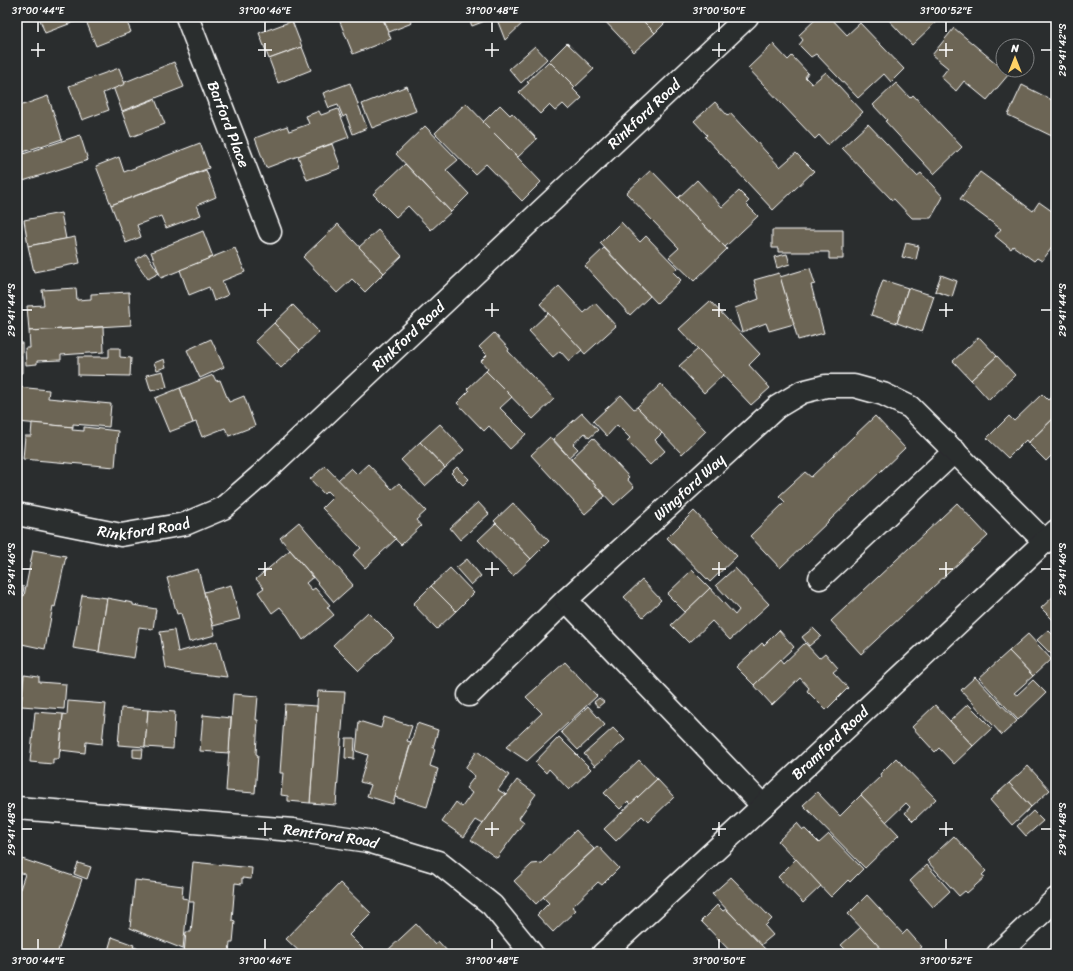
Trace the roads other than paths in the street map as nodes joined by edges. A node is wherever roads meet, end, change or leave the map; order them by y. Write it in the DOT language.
graph roads {
  1 [pos="187,17"];
  2 [pos="747,17"];
  3 [pos="270,232"];
  4 [pos="955,451"];
  5 [pos="17,514"];
  6 [pos="1050,536"];
  7 [pos="820,578"];
  8 [pos="566,600"];
  9 [pos="469,695"];
  10 [pos="763,806"];
  11 [pos="19,810"];
  12 [pos="1056,899"];
  13 [pos="1007,951"];
  14 [pos="532,954"];
  15 [pos="603,954"];
  1 -- 3 [label="street, Barford Place"];
  2 -- 5 [label="street, Rinkford Road"];
  4 -- 6 [label="street, Wingford Way"];
  4 -- 7 [label="street"];
  4 -- 8 [label="street, Wingford Way"];
  6 -- 10 [label="street, Bramford Road"];
  8 -- 9 [label="street, Wingford Way"];
  8 -- 10 [label="street"];
  10 -- 15 [label="street, Bramford Road"];
  11 -- 14 [label="street, Rentford Road"];
  12 -- 13 [label="street"];
}
